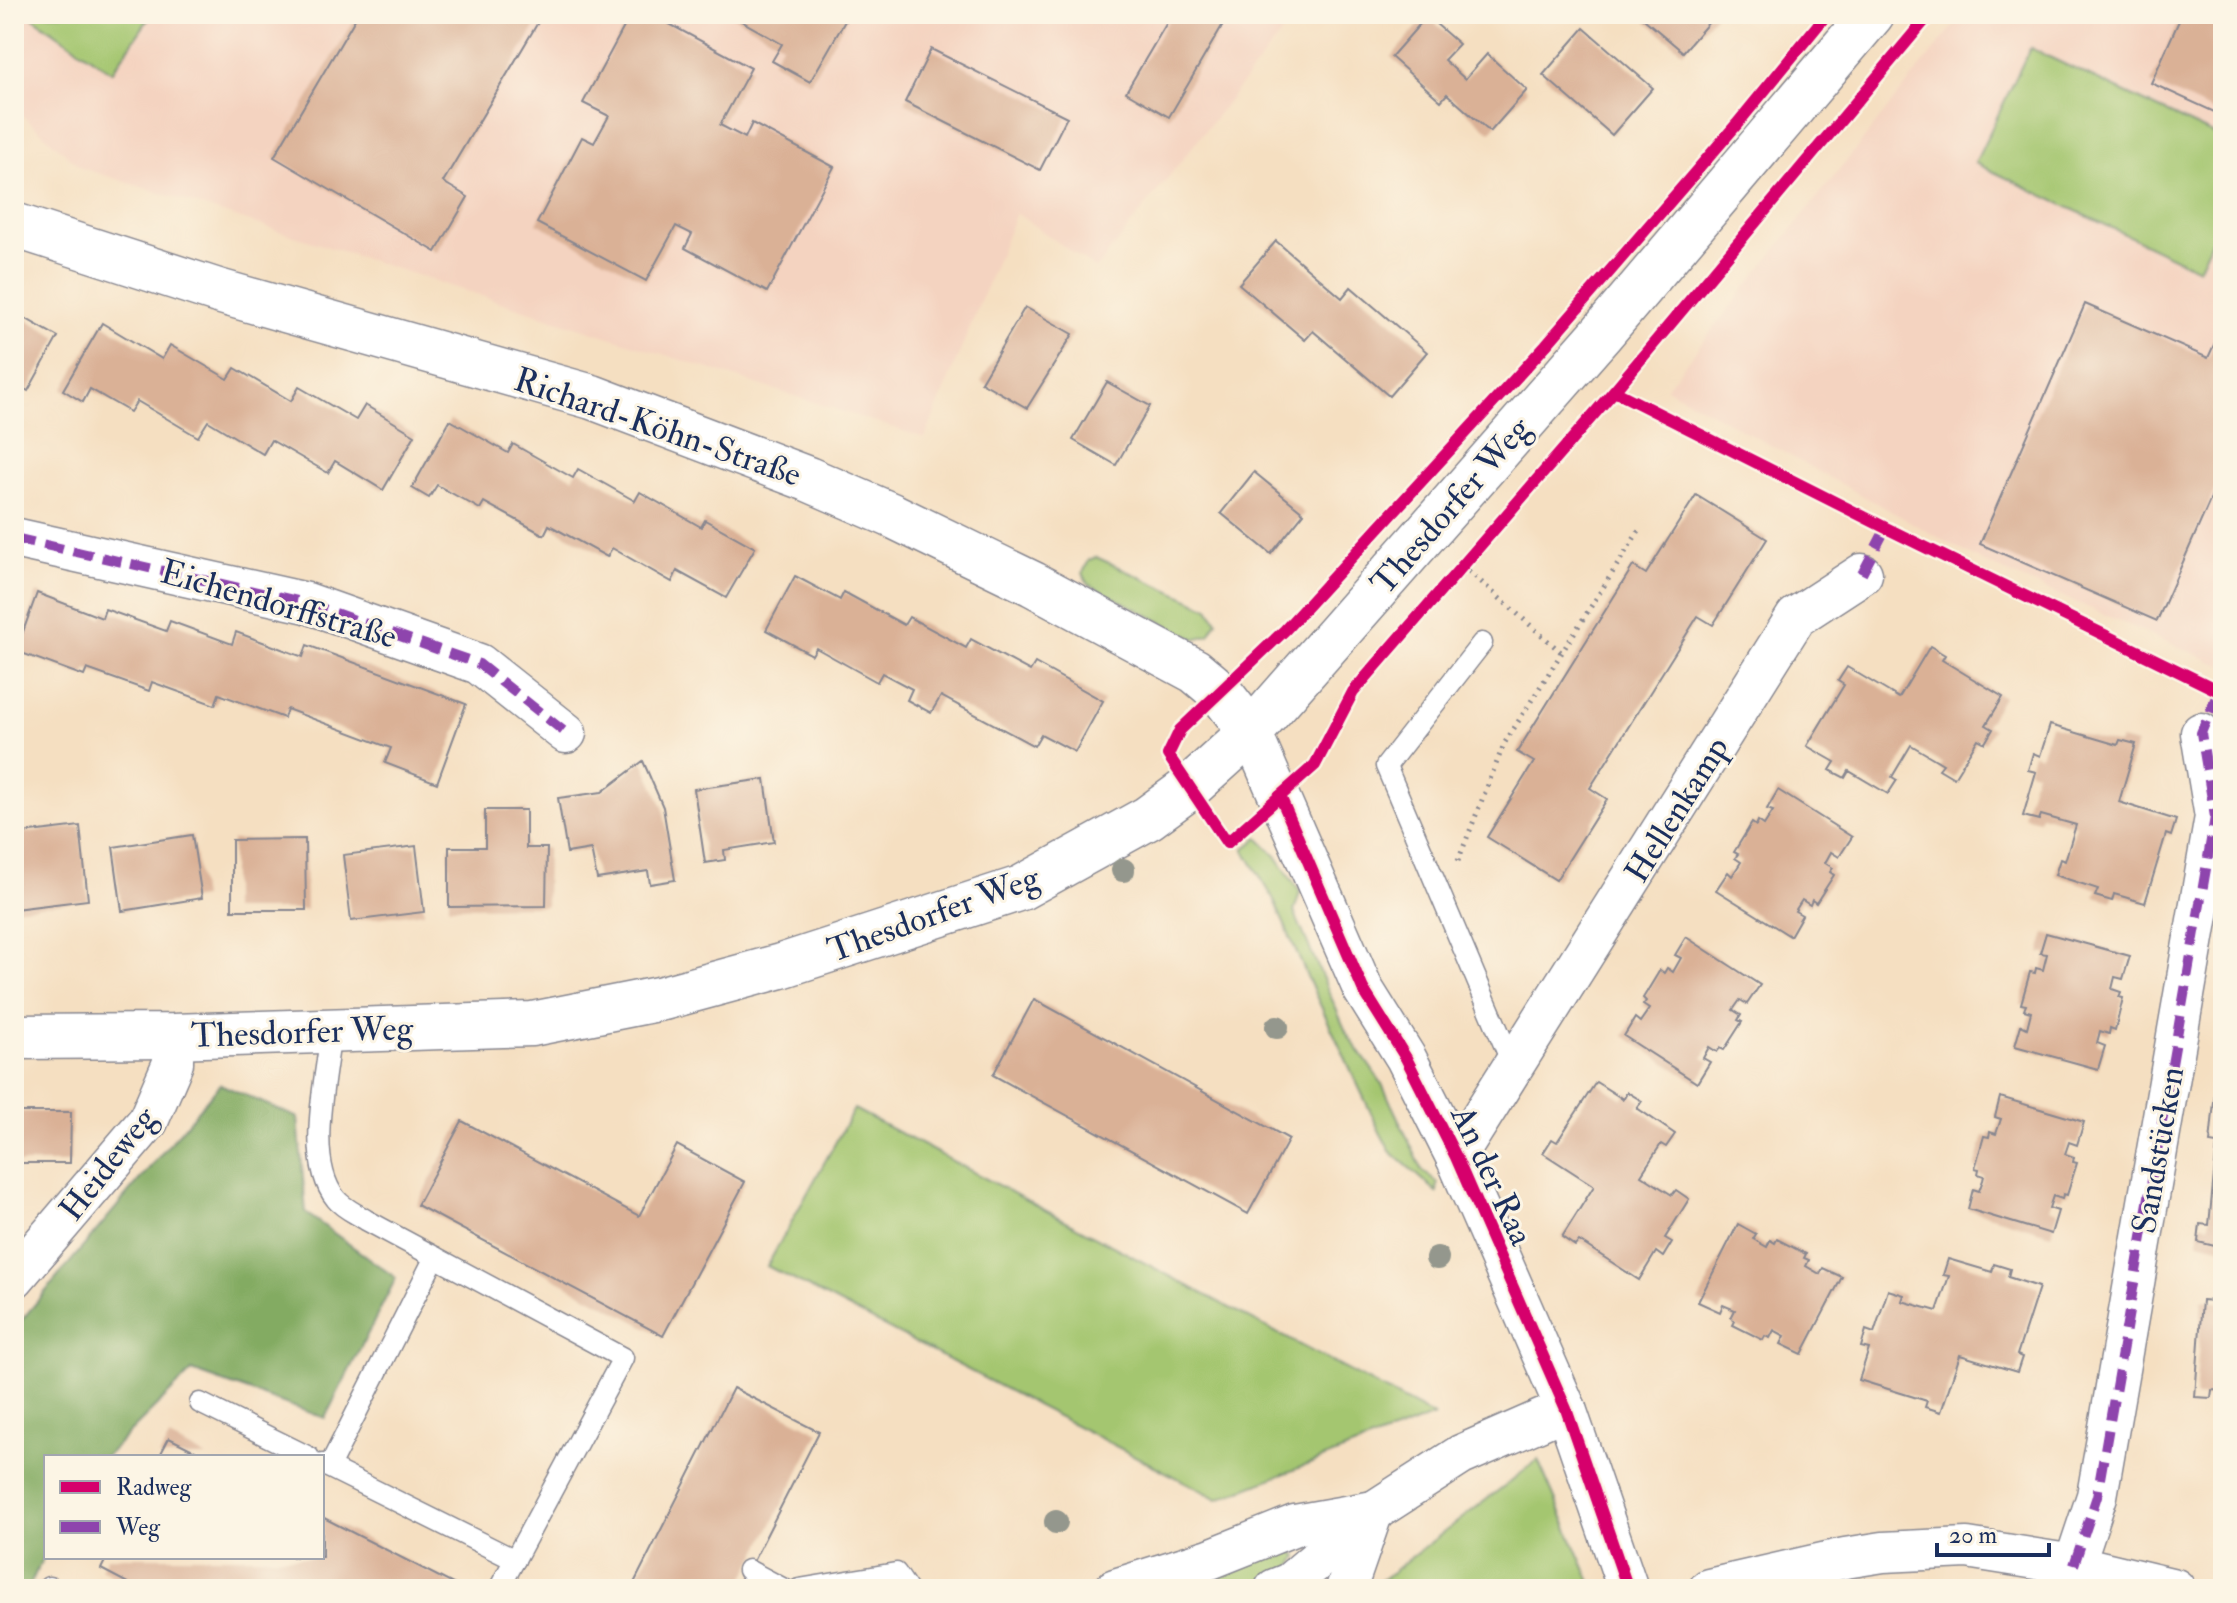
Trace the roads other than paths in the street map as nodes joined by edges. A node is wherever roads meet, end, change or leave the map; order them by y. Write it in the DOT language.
graph roads {
  1 [pos="1872,14"];
  2 [pos="14,225"];
  3 [pos="14,538"];
  4 [pos="1862,574"];
  5 [pos="1482,643"];
  6 [pos="1251,732"];
  7 [pos="566,733"];
  8 [pos="2201,733"];
  9 [pos="331,1029"];
  10 [pos="173,1036"];
  11 [pos="14,1037"];
  12 [pos="1514,1069"];
  13 [pos="1456,1157"];
  14 [pos="435,1257"];
  15 [pos="14,1278"];
  16 [pos="200,1403"];
  17 [pos="1566,1409"];
  18 [pos="305,1455"];
  19 [pos="326,1466"];
  20 [pos="1374,1511"];
  21 [pos="515,1560"];
  22 [pos="2074,1565"];
  23 [pos="748,1570"];
  24 [pos="499,1589"];
  25 [pos="784,1589"];
  26 [pos="799,1589"];
  27 [pos="907,1589"];
  28 [pos="1115,1589"];
  29 [pos="1275,1589"];
  30 [pos="1346,1589"];
  31 [pos="1628,1589"];
  32 [pos="1709,1589"];
  33 [pos="2175,1589"];
  1 -- 6 [label="street, Thesdorfer Weg"];
  2 -- 6 [label="street, Richard-Köhn-Straße"];
  3 -- 7 [label="street, Eichendorffstraße"];
  4 -- 12 [label="street, Hellenkamp"];
  5 -- 12 [label="lane"];
  6 -- 9 [label="street, Thesdorfer Weg"];
  6 -- 13 [label="street, An der Raa"];
  8 -- 22 [label="street, Sandstücken"];
  9 -- 10 [label="street, Thesdorfer Weg"];
  9 -- 14 [label="lane"];
  10 -- 11 [label="street, Thesdorfer Weg"];
  10 -- 15 [label="street, Heideweg"];
  12 -- 13 [label="street, Hellenkamp"];
  13 -- 17 [label="street, An der Raa"];
  14 -- 19 [label="lane"];
  14 -- 21 [label="lane"];
  16 -- 18 [label="lane"];
  17 -- 20 [label="street"];
  17 -- 31 [label="street, An der Raa"];
  19 -- 21 [label="lane"];
  20 -- 28 [label="street"];
  20 -- 29 [label="street"];
  20 -- 30 [label="street"];
  21 -- 24 [label="lane"];
  22 -- 32 [label="street"];
  22 -- 33 [label="street"];
  23 -- 25 [label="lane"];
  26 -- 27 [label="lane"];
}
